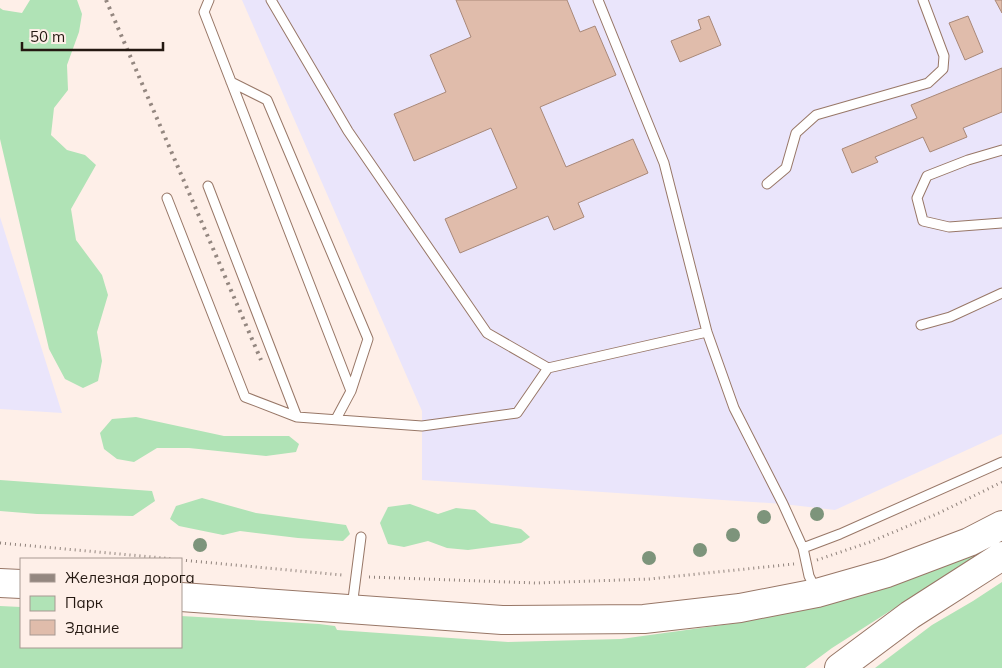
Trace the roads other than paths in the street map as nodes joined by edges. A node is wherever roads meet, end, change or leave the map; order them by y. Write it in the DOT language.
graph roads {
  1 [pos="209,0"];
  2 [pos="271,0"];
  3 [pos="598,0"];
  4 [pos="923,0"];
  5 [pos="231,82"];
  6 [pos="1002,150"];
  7 [pos="767,184"];
  8 [pos="208,186"];
  9 [pos="167,198"];
  10 [pos="1002,222"];
  11 [pos="1002,293"];
  12 [pos="920,325"];
  13 [pos="707,332"];
  14 [pos="548,368"];
  15 [pos="351,391"];
  16 [pos="297,416"];
  17 [pos="336,420"];
  18 [pos="1002,462"];
  19 [pos="1002,525"];
  20 [pos="361,537"];
  21 [pos="803,548"];
  22 [pos="1002,556"];
  23 [pos="0,583"];
  24 [pos="20,584"];
  25 [pos="817,593"];
  26 [pos="182,597"];
  27 [pos="352,610"];
  28 [pos="839,668"];
  1 -- 5 [label="lane"];
  2 -- 14 [label="lane"];
  3 -- 13 [label="lane"];
  4 -- 7 [label="lane"];
  5 -- 15 [label="lane"];
  5 -- 15 [label="lane"];
  6 -- 10 [label="lane"];
  8 -- 16 [label="lane"];
  9 -- 16 [label="lane"];
  11 -- 12 [label="lane"];
  13 -- 14 [label="lane"];
  13 -- 21 [label="lane"];
  14 -- 17 [label="lane"];
  15 -- 17 [label="lane"];
  16 -- 17 [label="lane"];
  18 -- 21 [label="lane"];
  19 -- 25 [label="highway"];
  20 -- 27 [label="lane"];
  21 -- 25 [label="lane"];
  22 -- 28 [label="highway"];
  23 -- 24 [label="highway"];
  25 -- 27 [label="highway"];
  26 -- 27 [label="highway"];
}
